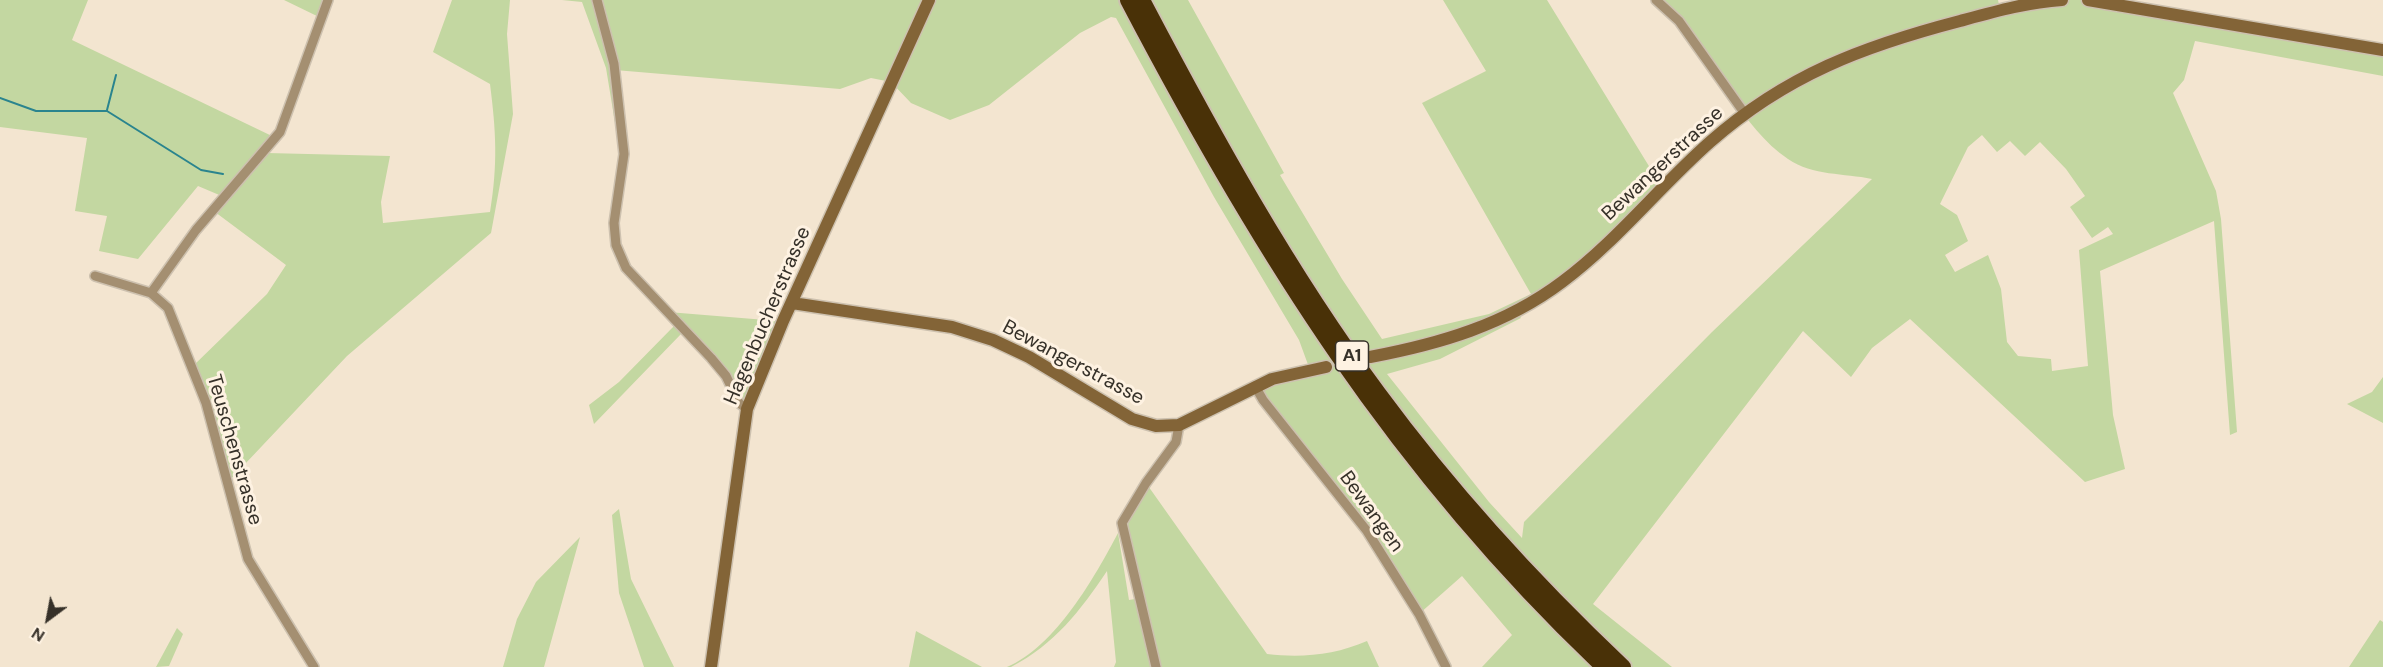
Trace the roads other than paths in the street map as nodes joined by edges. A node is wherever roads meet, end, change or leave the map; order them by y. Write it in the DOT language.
graph roads {
  1 [pos="328,0"];
  2 [pos="597,0"];
  3 [pos="929,0"];
  4 [pos="1128,0"];
  5 [pos="1142,0"];
  6 [pos="1656,0"];
  7 [pos="2062,0"];
  8 [pos="2088,0"];
  9 [pos="2383,50"];
  10 [pos="1745,114"];
  11 [pos="95,276"];
  12 [pos="151,293"];
  13 [pos="792,303"];
  14 [pos="1370,357"];
  15 [pos="1326,367"];
  16 [pos="1256,386"];
  17 [pos="747,409"];
  18 [pos="1179,425"];
  19 [pos="314,667"];
  20 [pos="711,667"];
  21 [pos="1156,667"];
  22 [pos="1446,667"];
  23 [pos="1604,667"];
  24 [pos="1623,667"];
  1 -- 12 [label="street"];
  2 -- 17 [label="street"];
  3 -- 13 [label="street, Hagenbucherstrasse"];
  4 -- 23 [label="highway, A1"];
  5 -- 24 [label="highway, A1"];
  6 -- 10 [label="street"];
  7 -- 10 [label="street, Bewangerstrasse"];
  8 -- 9 [label="street"];
  10 -- 14 [label="street, Bewangerstrasse"];
  11 -- 12 [label="street"];
  12 -- 19 [label="street, Teuschenstrasse"];
  13 -- 17 [label="street, Hagenbucherstrasse"];
  13 -- 18 [label="street, Bewangerstrasse"];
  15 -- 16 [label="street, Bewangerstrasse"];
  16 -- 18 [label="street, Bewangerstrasse"];
  16 -- 22 [label="street, Bewangen"];
  17 -- 20 [label="street, Hagenbucherstrasse"];
  18 -- 21 [label="street"];
}
